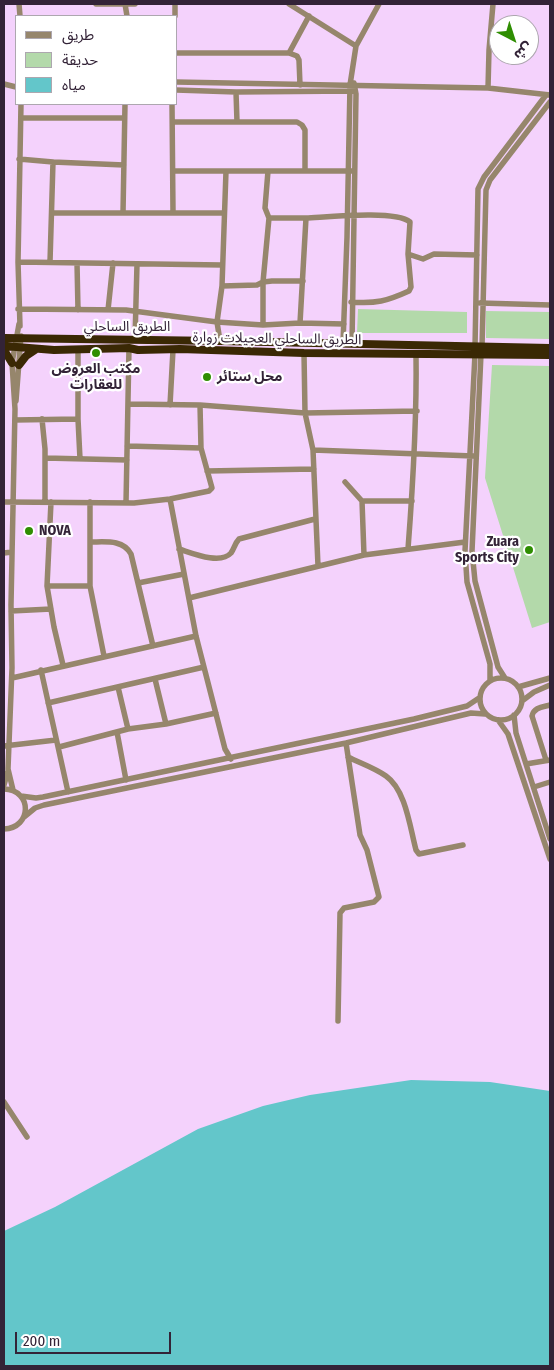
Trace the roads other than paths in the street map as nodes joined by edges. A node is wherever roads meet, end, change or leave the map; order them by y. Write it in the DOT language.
graph roads {
  1 [pos="96,4"];
  2 [pos="125,4"];
  3 [pos="136,4"];
  4 [pos="289,4"];
  5 [pos="378,4"];
  6 [pos="493,4"];
  7 [pos="310,16"];
  8 [pos="356,46"];
  9 [pos="178,53"];
  10 [pos="289,53"];
  11 [pos="178,82"];
  12 [pos="300,85"];
  13 [pos="354,86"];
  14 [pos="488,88"];
  15 [pos="178,90"];
  16 [pos="236,92"];
  17 [pos="548,95"];
  18 [pos="550,102"];
  19 [pos="21,105"];
  20 [pos="125,105"];
  21 [pos="172,105"];
  22 [pos="21,118"];
  23 [pos="124,118"];
  24 [pos="172,122"];
  25 [pos="237,122"];
  26 [pos="19,159"];
  27 [pos="53,162"];
  28 [pos="124,164"];
  29 [pos="173,171"];
  30 [pos="226,171"];
  31 [pos="268,171"];
  32 [pos="305,171"];
  33 [pos="351,171"];
  34 [pos="173,212"];
  35 [pos="52,213"];
  36 [pos="123,213"];
  37 [pos="223,213"];
  38 [pos="350,216"];
  39 [pos="269,218"];
  40 [pos="306,218"];
  41 [pos="350,237"];
  42 [pos="477,246"];
  43 [pos="484,246"];
  44 [pos="408,254"];
  45 [pos="477,255"];
  46 [pos="18,262"];
  47 [pos="50,262"];
  48 [pos="77,263"];
  49 [pos="113,263"];
  50 [pos="137,264"];
  51 [pos="222,265"];
  52 [pos="303,281"];
  53 [pos="263,282"];
  54 [pos="222,286"];
  55 [pos="345,302"];
  56 [pos="353,302"];
  57 [pos="476,303"];
  58 [pos="483,303"];
  59 [pos="550,305"];
  60 [pos="18,309"];
  61 [pos="78,310"];
  62 [pos="108,310"];
  63 [pos="135,312"];
  64 [pos="217,322"];
  65 [pos="300,323"];
  66 [pos="344,324"];
  67 [pos="263,325"];
  68 [pos="4,338"];
  69 [pos="135,339"];
  70 [pos="220,340"];
  71 [pos="18,343"];
  72 [pos="343,343"];
  73 [pos="352,343"];
  74 [pos="4,348"];
  75 [pos="129,348"];
  76 [pos="550,348"];
  77 [pos="37,349"];
  78 [pos="78,349"];
  79 [pos="172,350"];
  80 [pos="478,350"];
  81 [pos="304,353"];
  82 [pos="416,354"];
  83 [pos="550,355"];
  84 [pos="16,364"];
  85 [pos="128,404"];
  86 [pos="170,405"];
  87 [pos="200,405"];
  88 [pos="417,411"];
  89 [pos="305,414"];
  90 [pos="42,419"];
  91 [pos="78,419"];
  92 [pos="15,420"];
  93 [pos="127,446"];
  94 [pos="201,448"];
  95 [pos="313,450"];
  96 [pos="415,454"];
  97 [pos="470,456"];
  98 [pos="477,456"];
  99 [pos="45,458"];
  100 [pos="80,458"];
  101 [pos="127,460"];
  102 [pos="314,469"];
  103 [pos="207,471"];
  104 [pos="345,482"];
  105 [pos="170,499"];
  106 [pos="362,501"];
  107 [pos="4,502"];
  108 [pos="48,502"];
  109 [pos="90,502"];
  110 [pos="412,502"];
  111 [pos="13,503"];
  112 [pos="126,503"];
  113 [pos="315,519"];
  114 [pos="90,542"];
  115 [pos="465,542"];
  116 [pos="179,549"];
  117 [pos="408,549"];
  118 [pos="12,552"];
  119 [pos="4,553"];
  120 [pos="364,555"];
  121 [pos="318,566"];
  122 [pos="184,574"];
  123 [pos="467,574"];
  124 [pos="474,574"];
  125 [pos="138,582"];
  126 [pos="47,586"];
  127 [pos="90,586"];
  128 [pos="189,598"];
  129 [pos="9,607"];
  130 [pos="51,609"];
  131 [pos="196,636"];
  132 [pos="153,646"];
  133 [pos="104,656"];
  134 [pos="63,665"];
  135 [pos="4,668"];
  136 [pos="12,668"];
  137 [pos="204,668"];
  138 [pos="41,670"];
  139 [pos="12,678"];
  140 [pos="505,678"];
  141 [pos="550,678"];
  142 [pos="155,679"];
  143 [pos="490,680"];
  144 [pos="550,685"];
  145 [pos="118,687"];
  146 [pos="518,687"];
  147 [pos="479,698"];
  148 [pos="522,700"];
  149 [pos="48,703"];
  150 [pos="550,705"];
  151 [pos="216,713"];
  152 [pos="485,714"];
  153 [pos="514,715"];
  154 [pos="7,719"];
  155 [pos="498,720"];
  156 [pos="166,724"];
  157 [pos="128,729"];
  158 [pos="117,732"];
  159 [pos="56,740"];
  160 [pos="346,743"];
  161 [pos="6,746"];
  162 [pos="59,747"];
  163 [pos="348,757"];
  164 [pos="230,758"];
  165 [pos="548,760"];
  166 [pos="526,764"];
  167 [pos="234,766"];
  168 [pos="8,769"];
  169 [pos="126,780"];
  170 [pos="550,782"];
  171 [pos="4,785"];
  172 [pos="534,787"];
  173 [pos="4,789"];
  174 [pos="13,790"];
  175 [pos="68,792"];
  176 [pos="21,796"];
  177 [pos="24,817"];
  178 [pos="5,830"];
  179 [pos="550,839"];
  180 [pos="463,845"];
  181 [pos="550,858"];
  182 [pos="338,1021"];
  183 [pos="4,1102"];
  184 [pos="27,1137"];
  1 -- 2 [label="street"];
  2 -- 3 [label="street"];
  4 -- 7 [label="street"];
  5 -- 8 [label="street"];
  6 -- 14 [label="street"];
  7 -- 8 [label="street"];
  7 -- 10 [label="street"];
  8 -- 13 [label="street"];
  9 -- 10 [label="street"];
  10 -- 12 [label="street"];
  11 -- 12 [label="street"];
  12 -- 13 [label="street"];
  13 -- 14 [label="street"];
  13 -- 16 [label="street"];
  13 -- 33 [label="street"];
  14 -- 17 [label="street"];
  15 -- 16 [label="street"];
  16 -- 25 [label="street"];
  17 -- 42 [label="street"];
  18 -- 43 [label="street"];
  19 -- 22 [label="street"];
  20 -- 23 [label="street"];
  21 -- 24 [label="street"];
  22 -- 23 [label="street"];
  22 -- 26 [label="street"];
  23 -- 28 [label="street"];
  24 -- 25 [label="street"];
  24 -- 29 [label="street"];
  25 -- 32 [label="street"];
  26 -- 27 [label="street"];
  26 -- 46 [label="street"];
  27 -- 28 [label="street"];
  27 -- 35 [label="street"];
  28 -- 36 [label="street"];
  29 -- 30 [label="street"];
  29 -- 34 [label="street"];
  30 -- 31 [label="street"];
  30 -- 37 [label="street"];
  31 -- 32 [label="street"];
  31 -- 39 [label="street"];
  32 -- 33 [label="street"];
  33 -- 38 [label="street"];
  34 -- 36 [label="street"];
  34 -- 37 [label="street"];
  35 -- 36 [label="street"];
  35 -- 47 [label="street"];
  37 -- 51 [label="street"];
  38 -- 40 [label="street"];
  38 -- 41 [label="street"];
  38 -- 44 [label="street"];
  39 -- 40 [label="street"];
  39 -- 53 [label="street"];
  40 -- 52 [label="street"];
  41 -- 55 [label="street"];
  41 -- 56 [label="street"];
  42 -- 43 [label="street"];
  42 -- 45 [label="street"];
  43 -- 58 [label="street"];
  44 -- 45 [label="street"];
  44 -- 56 [label="street"];
  45 -- 57 [label="street"];
  46 -- 47 [label="street"];
  46 -- 60 [label="street"];
  47 -- 48 [label="street"];
  48 -- 49 [label="street"];
  48 -- 61 [label="street"];
  49 -- 50 [label="street"];
  49 -- 62 [label="street"];
  50 -- 51 [label="street"];
  50 -- 63 [label="street"];
  51 -- 54 [label="street"];
  52 -- 53 [label="street"];
  52 -- 65 [label="street"];
  53 -- 54 [label="street"];
  53 -- 67 [label="street"];
  54 -- 64 [label="street"];
  55 -- 56 [label="street"];
  55 -- 66 [label="street"];
  56 -- 73 [label="street"];
  57 -- 58 [label="street"];
  57 -- 80 [label="street"];
  58 -- 59 [label="street"];
  58 -- 80 [label="street"];
  60 -- 61 [label="street"];
  60 -- 71 [label="street"];
  61 -- 62 [label="street"];
  62 -- 63 [label="street"];
  63 -- 64 [label="street"];
  63 -- 69 [label="street"];
  64 -- 67 [label="street"];
  64 -- 70 [label="street"];
  65 -- 66 [label="street"];
  65 -- 67 [label="street"];
  66 -- 72 [label="street"];
  68 -- 71 [label="highway, الطريق الساحلي"];
  69 -- 70 [label="highway, الطريق الساحلي"];
  69 -- 71 [label="highway, الطريق الساحلي"];
  70 -- 72 [label="highway, الطريق الساحلي"];
  71 -- 74 [label="highway, الطريق الساحلي العجيلات زوارة"];
  71 -- 77 [label="highway, الطريق الساحلي العجيلات زوارة"];
  71 -- 84 [label="street"];
  72 -- 73 [label="highway, الطريق الساحلي"];
  73 -- 80 [label="highway, الطريق الساحلي"];
  74 -- 84 [label="highway"];
  75 -- 78 [label="highway, الطريق الساحلي العجيلات زوارة"];
  75 -- 79 [label="highway, الطريق الساحلي العجيلات زوارة"];
  75 -- 85 [label="street"];
  76 -- 80 [label="highway, الطريق الساحلي"];
  77 -- 78 [label="highway, الطريق الساحلي العجيلات زوارة"];
  77 -- 84 [label="highway"];
  78 -- 91 [label="street"];
  79 -- 81 [label="highway, الطريق الساحلي العجيلات زوارة"];
  79 -- 86 [label="street"];
  80 -- 82 [label="highway, الطريق الساحلي العجيلات زوارة"];
  80 -- 83 [label="highway, الطريق الساحلي العجيلات زوارة"];
  80 -- 97 [label="street"];
  80 -- 98 [label="street"];
  81 -- 82 [label="highway, الطريق الساحلي العجيلات زوارة"];
  81 -- 89 [label="street"];
  82 -- 88 [label="street"];
  84 -- 92 [label="street"];
  85 -- 86 [label="street"];
  85 -- 93 [label="street"];
  86 -- 87 [label="street"];
  87 -- 89 [label="street"];
  87 -- 94 [label="street"];
  88 -- 89 [label="street"];
  88 -- 96 [label="street"];
  89 -- 95 [label="street"];
  90 -- 91 [label="street"];
  90 -- 92 [label="street"];
  90 -- 99 [label="street"];
  91 -- 100 [label="street"];
  92 -- 111 [label="street"];
  93 -- 94 [label="street"];
  93 -- 101 [label="street"];
  94 -- 103 [label="street"];
  95 -- 96 [label="street"];
  95 -- 102 [label="street"];
  96 -- 97 [label="street"];
  96 -- 110 [label="street"];
  97 -- 98 [label="street"];
  97 -- 115 [label="street"];
  98 -- 124 [label="street"];
  99 -- 100 [label="street"];
  99 -- 108 [label="street"];
  100 -- 101 [label="street"];
  101 -- 112 [label="street"];
  102 -- 103 [label="street"];
  102 -- 113 [label="street"];
  103 -- 105 [label="street"];
  104 -- 106 [label="street"];
  105 -- 112 [label="street"];
  105 -- 116 [label="street"];
  106 -- 110 [label="street"];
  106 -- 120 [label="street"];
  107 -- 111 [label="street"];
  108 -- 109 [label="street"];
  108 -- 111 [label="street"];
  108 -- 126 [label="street"];
  109 -- 112 [label="street"];
  109 -- 114 [label="street"];
  110 -- 117 [label="street"];
  111 -- 118 [label="street"];
  113 -- 116 [label="street"];
  113 -- 121 [label="street"];
  114 -- 125 [label="street"];
  114 -- 127 [label="street"];
  115 -- 117 [label="street"];
  115 -- 123 [label="street"];
  116 -- 122 [label="street"];
  117 -- 120 [label="street"];
  118 -- 119 [label="street"];
  118 -- 129 [label="street"];
  120 -- 121 [label="street"];
  121 -- 128 [label="street"];
  122 -- 125 [label="street"];
  122 -- 128 [label="street"];
  123 -- 124 [label="street"];
  123 -- 143 [label="street"];
  124 -- 140 [label="street"];
  125 -- 132 [label="street"];
  126 -- 127 [label="street"];
  126 -- 130 [label="street"];
  127 -- 133 [label="street"];
  128 -- 131 [label="street"];
  129 -- 130 [label="street"];
  129 -- 136 [label="street"];
  130 -- 134 [label="street"];
  131 -- 132 [label="street"];
  131 -- 137 [label="street"];
  132 -- 133 [label="street"];
  133 -- 134 [label="street"];
  134 -- 138 [label="street"];
  135 -- 136 [label="street"];
  136 -- 139 [label="street"];
  137 -- 142 [label="street"];
  137 -- 151 [label="street"];
  138 -- 139 [label="street"];
  138 -- 149 [label="street"];
  139 -- 154 [label="street"];
  140 -- 143 [label="street"];
  140 -- 146 [label="street"];
  141 -- 146 [label="street"];
  142 -- 145 [label="street"];
  142 -- 156 [label="street"];
  143 -- 147 [label="street"];
  144 -- 148 [label="street"];
  145 -- 149 [label="street"];
  145 -- 157 [label="street"];
  146 -- 148 [label="street"];
  147 -- 152 [label="street"];
  147 -- 164 [label="street"];
  148 -- 153 [label="street"];
  149 -- 159 [label="street"];
  150 -- 165 [label="street"];
  151 -- 156 [label="street"];
  151 -- 164 [label="street"];
  152 -- 155 [label="street"];
  152 -- 160 [label="street"];
  153 -- 155 [label="street"];
  153 -- 166 [label="street"];
  154 -- 161 [label="street"];
  155 -- 181 [label="street"];
  156 -- 157 [label="street"];
  157 -- 158 [label="street"];
  158 -- 162 [label="street"];
  158 -- 169 [label="street"];
  159 -- 161 [label="street"];
  159 -- 162 [label="street"];
  160 -- 163 [label="street"];
  160 -- 167 [label="street"];
  161 -- 168 [label="street"];
  162 -- 175 [label="street"];
  163 -- 180 [label="street"];
  163 -- 182 [label="street"];
  164 -- 167 [label="street"];
  164 -- 169 [label="street"];
  165 -- 166 [label="street"];
  166 -- 172 [label="street"];
  167 -- 177 [label="street"];
  168 -- 171 [label="street"];
  168 -- 174 [label="street"];
  169 -- 175 [label="street"];
  170 -- 172 [label="street"];
  172 -- 179 [label="street"];
  173 -- 174 [label="street"];
  174 -- 176 [label="street"];
  175 -- 176 [label="street"];
  176 -- 177 [label="street"];
  177 -- 178 [label="street"];
  183 -- 184 [label="street"];
}
